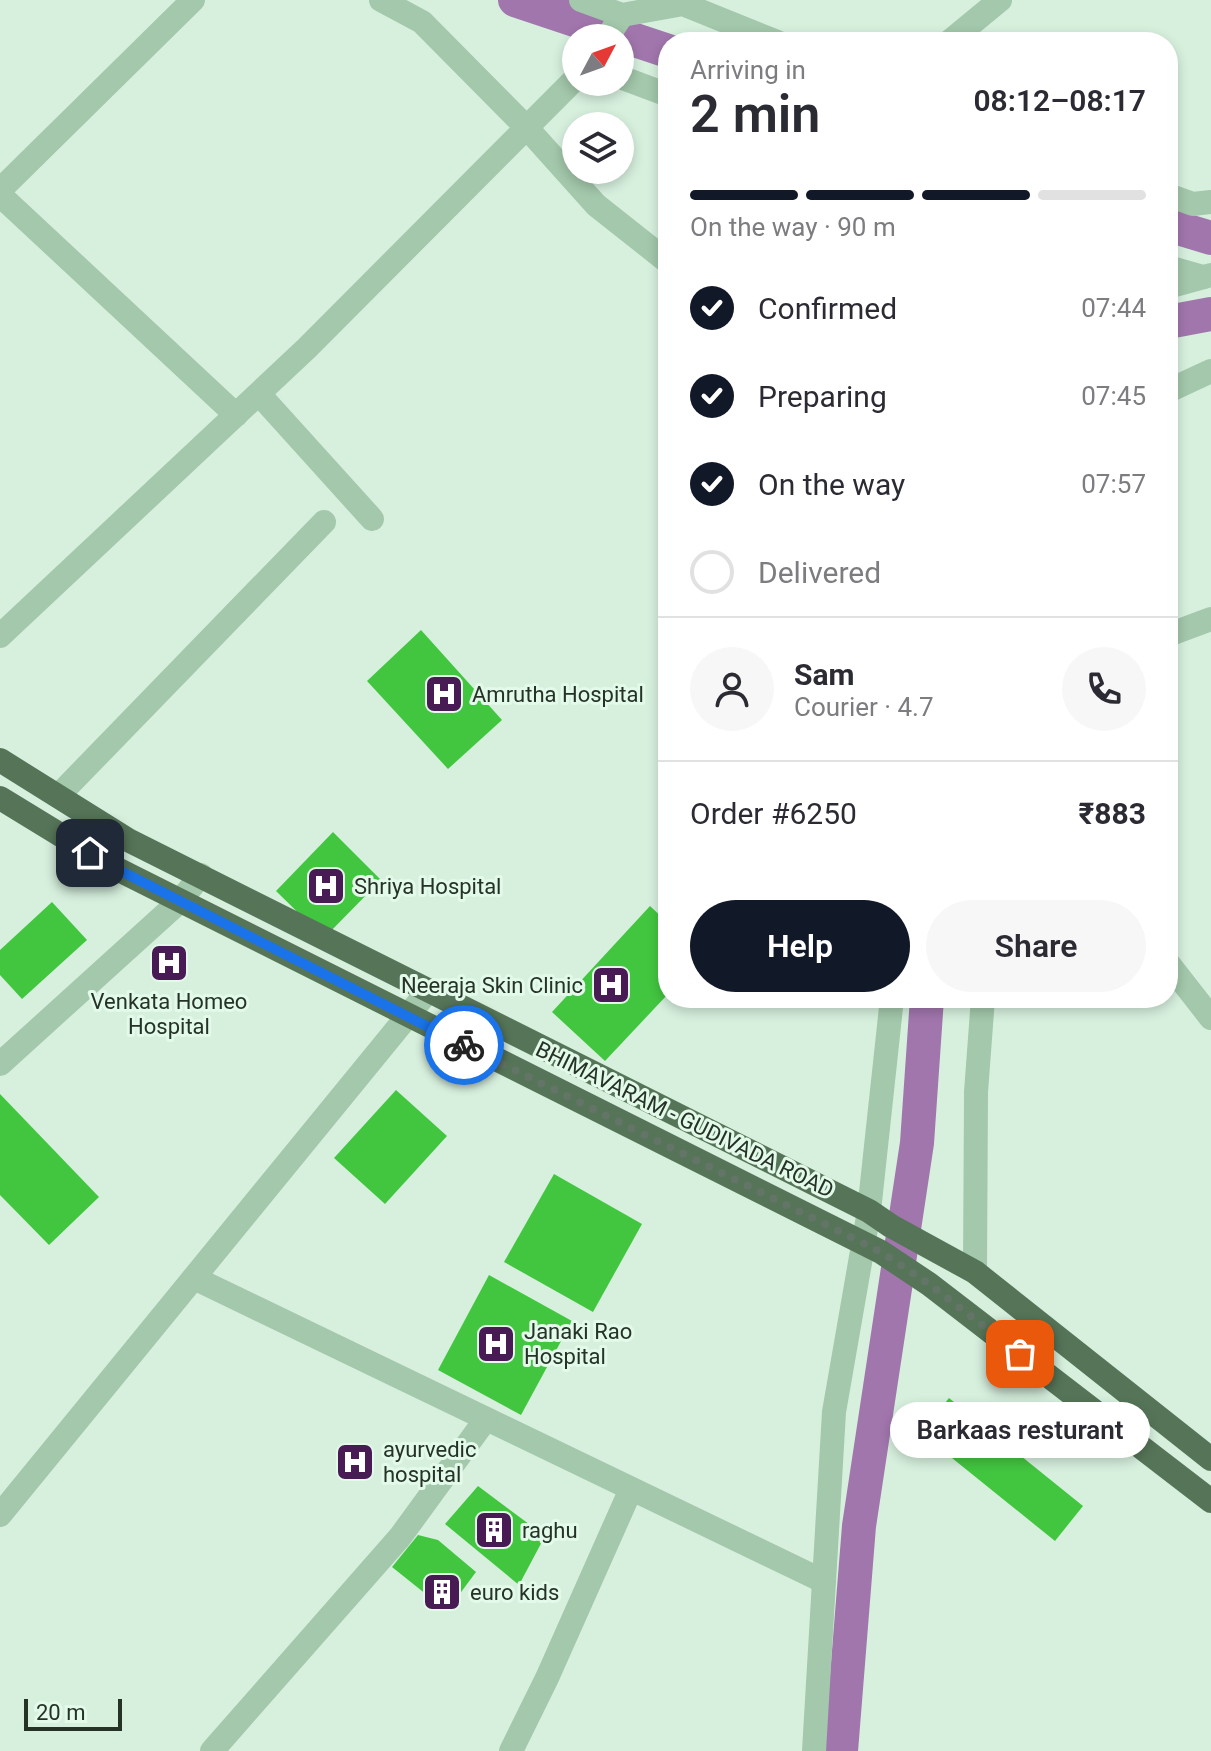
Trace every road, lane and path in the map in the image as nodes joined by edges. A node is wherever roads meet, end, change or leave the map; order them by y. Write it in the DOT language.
graph roads {
  1 [pos="193,0"];
  2 [pos="381,0"];
  3 [pos="581,0"];
  4 [pos="1000,0"];
  5 [pos="681,2"];
  6 [pos="622,15"];
  7 [pos="616,24"];
  8 [pos="753,32"];
  9 [pos="961,32"];
  10 [pos="634,82"];
  11 [pos="658,91"];
  12 [pos="562,92"];
  13 [pos="527,128"];
  14 [pos="0,193"];
  15 [pos="1178,199"];
  16 [pos="1211,202"];
  17 [pos="658,254"];
  18 [pos="1178,269"];
  19 [pos="1207,276"];
  20 [pos="1178,284"];
  21 [pos="1211,371"];
  22 [pos="1178,386"];
  23 [pos="259,394"];
  24 [pos="236,415"];
  25 [pos="372,519"];
  26 [pos="324,522"];
  27 [pos="1211,619"];
  28 [pos="1178,631"];
  29 [pos="0,636"];
  30 [pos="0,760"];
  31 [pos="58,796"];
  32 [pos="0,798"];
  33 [pos="201,875"];
  34 [pos="180,901"];
  35 [pos="1178,976"];
  36 [pos="428,991"];
  37 [pos="891,1008"];
  38 [pos="982,1008"];
  39 [pos="409,1017"];
  40 [pos="1211,1018"];
  41 [pos="0,1064"];
  42 [pos="869,1211"];
  43 [pos="872,1249"];
  44 [pos="975,1272"];
  45 [pos="194,1278"];
  46 [pos="1041,1324"];
  47 [pos="1020,1354"];
  48 [pos="486,1419"];
  49 [pos="1211,1459"];
  50 [pos="631,1489"];
  51 [pos="1211,1501"];
  52 [pos="0,1515"];
  53 [pos="823,1581"];
  54 [pos="212,1751"];
  55 [pos="511,1751"];
  56 [pos="814,1751"];
  1 -- 14 [label="street"];
  2 -- 13 [label="street"];
  3 -- 6 [label="street"];
  4 -- 9 [label="street"];
  5 -- 6 [label="street"];
  5 -- 8 [label="street"];
  6 -- 7 [label="street"];
  10 -- 11 [label="street"];
  12 -- 13 [label="street"];
  13 -- 17 [label="street"];
  13 -- 23 [label="street"];
  14 -- 24 [label="street"];
  15 -- 16 [label="street"];
  18 -- 19 [label="street"];
  19 -- 20 [label="street"];
  21 -- 22 [label="street"];
  23 -- 24 [label="street"];
  23 -- 25 [label="street"];
  24 -- 29 [label="street"];
  26 -- 31 [label="street"];
  27 -- 28 [label="street"];
  30 -- 31 [label="main road, BHIMAVARAM - GUDIVADA ROAD"];
  31 -- 33 [label="main road, BHIMAVARAM - GUDIVADA ROAD"];
  32 -- 34 [label="main road, BHIMAVARAM - GUDIVADA ROAD"];
  33 -- 34 [label="street"];
  33 -- 36 [label="main road, BHIMAVARAM - GUDIVADA ROAD"];
  34 -- 39 [label="main road, BHIMAVARAM - GUDIVADA ROAD"];
  34 -- 41 [label="street"];
  35 -- 40 [label="street"];
  36 -- 39 [label="street"];
  36 -- 42 [label="main road, BHIMAVARAM - GUDIVADA ROAD"];
  37 -- 42 [label="street"];
  38 -- 44 [label="street"];
  39 -- 43 [label="main road, BHIMAVARAM - GUDIVADA ROAD"];
  39 -- 45 [label="street"];
  42 -- 43 [label="street"];
  42 -- 44 [label="main road, BHIMAVARAM - GUDIVADA ROAD"];
  43 -- 47 [label="main road, BHIMAVARAM - GUDIVADA ROAD"];
  43 -- 53 [label="street"];
  44 -- 46 [label="main road, BHIMAVARAM - GUDIVADA ROAD"];
  45 -- 48 [label="street"];
  45 -- 52 [label="street"];
  46 -- 47 [label="main road"];
  46 -- 49 [label="main road, BHIMAVARAM - GUDIVADA ROAD"];
  47 -- 51 [label="main road, BHIMAVARAM - GUDIVADA ROAD"];
  48 -- 50 [label="street"];
  48 -- 54 [label="street"];
  50 -- 53 [label="street"];
  50 -- 55 [label="street"];
  53 -- 56 [label="street"];
}
